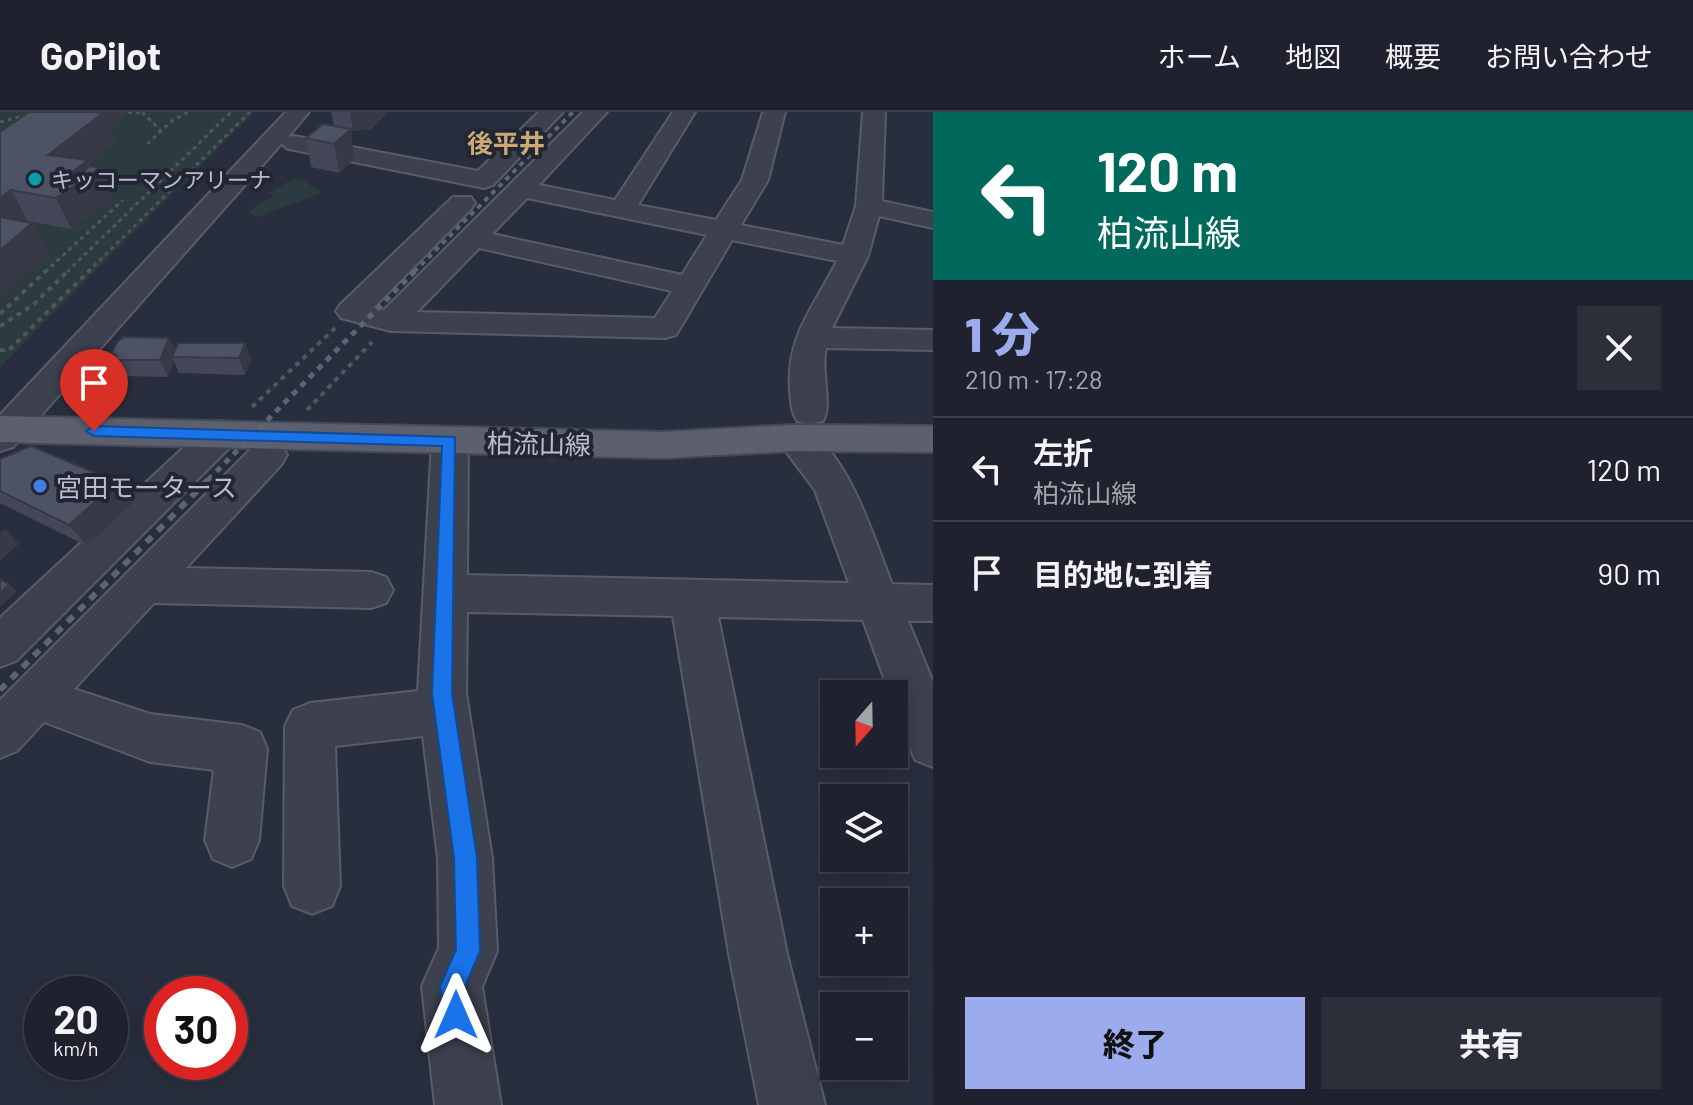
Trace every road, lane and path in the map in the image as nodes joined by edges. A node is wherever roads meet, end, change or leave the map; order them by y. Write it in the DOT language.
graph roads {
  1 [pos="37,112"];
  2 [pos="120,112"];
  3 [pos="142,112"];
  4 [pos="188,112"];
  5 [pos="231,112"];
  6 [pos="250,112"];
  7 [pos="298,112"];
  8 [pos="552,112"];
  9 [pos="596,112"];
  10 [pos="684,112"];
  11 [pos="774,112"];
  12 [pos="874,112"];
  13 [pos="29,115"];
  14 [pos="32,120"];
  15 [pos="0,122"];
  16 [pos="273,126"];
  17 [pos="161,131"];
  18 [pos="147,144"];
  19 [pos="502,162"];
  20 [pos="530,180"];
  21 [pos="123,200"];
  22 [pos="870,200"];
  23 [pos="462,203"];
  24 [pos="933,204"];
  25 [pos="622,209"];
  26 [pos="933,220"];
  27 [pos="724,230"];
  28 [pos="474,238"];
  29 [pos="854,256"];
  30 [pos="690,286"];
  31 [pos="352,311"];
  32 [pos="0,314"];
  33 [pos="391,321"];
  34 [pos="0,326"];
  35 [pos="812,338"];
  36 [pos="933,340"];
  37 [pos="0,350"];
  38 [pos="303,418"];
  39 [pos="235,422"];
  40 [pos="2,424"];
  41 [pos="802,425"];
  42 [pos="933,439"];
  43 [pos="450,441"];
  44 [pos="268,455"];
  45 [pos="143,585"];
  46 [pos="371,590"];
  47 [pos="447,593"];
  48 [pos="692,598"];
  49 [pos="878,603"];
  50 [pos="933,603"];
  51 [pos="0,647"];
  52 [pos="37,696"];
  53 [pos="444,711"];
  54 [pos="0,734"];
  55 [pos="933,743"];
  56 [pos="232,840"];
  57 [pos="312,886"];
  58 [pos="468,1105"];
  59 [pos="792,1105"];
  1 -- 13 [label="path"];
  2 -- 3 [label="path"];
  3 -- 17 [label="path"];
  4 -- 17 [label="path"];
  5 -- 34 [label="path"];
  6 -- 37 [label="path"];
  7 -- 16 [label="street"];
  8 -- 19 [label="street"];
  9 -- 20 [label="street"];
  10 -- 25 [label="street"];
  11 -- 27 [label="street"];
  12 -- 22 [label="street"];
  13 -- 14 [label="path"];
  13 -- 15 [label="path"];
  16 -- 19 [label="street"];
  16 -- 40 [label="street"];
  17 -- 18 [label="path"];
  19 -- 20 [label="street"];
  20 -- 25 [label="street"];
  20 -- 28 [label="street"];
  21 -- 32 [label="path"];
  22 -- 24 [label="street"];
  22 -- 26 [label="street"];
  22 -- 29 [label="street"];
  23 -- 31 [label="street"];
  25 -- 27 [label="street"];
  27 -- 29 [label="street"];
  27 -- 30 [label="street"];
  28 -- 30 [label="street"];
  28 -- 33 [label="street"];
  29 -- 35 [label="street"];
  30 -- 33 [label="street"];
  31 -- 33 [label="street"];
  31 -- 39 [label="path"];
  33 -- 38 [label="path"];
  35 -- 36 [label="street"];
  35 -- 41 [label="street"];
  39 -- 40 [label="main road, 柏流山線"];
  39 -- 43 [label="main road, 柏流山線"];
  39 -- 51 [label="street"];
  41 -- 42 [label="main road, 柏流山線"];
  41 -- 43 [label="main road, 柏流山線"];
  41 -- 49 [label="street"];
  43 -- 47 [label="street"];
  44 -- 45 [label="street"];
  45 -- 46 [label="street"];
  45 -- 52 [label="street"];
  47 -- 48 [label="street"];
  47 -- 53 [label="street"];
  48 -- 49 [label="street"];
  48 -- 59 [label="street"];
  49 -- 50 [label="street"];
  49 -- 55 [label="street"];
  52 -- 54 [label="street"];
  52 -- 56 [label="street"];
  53 -- 57 [label="street"];
  53 -- 58 [label="street"];
}
